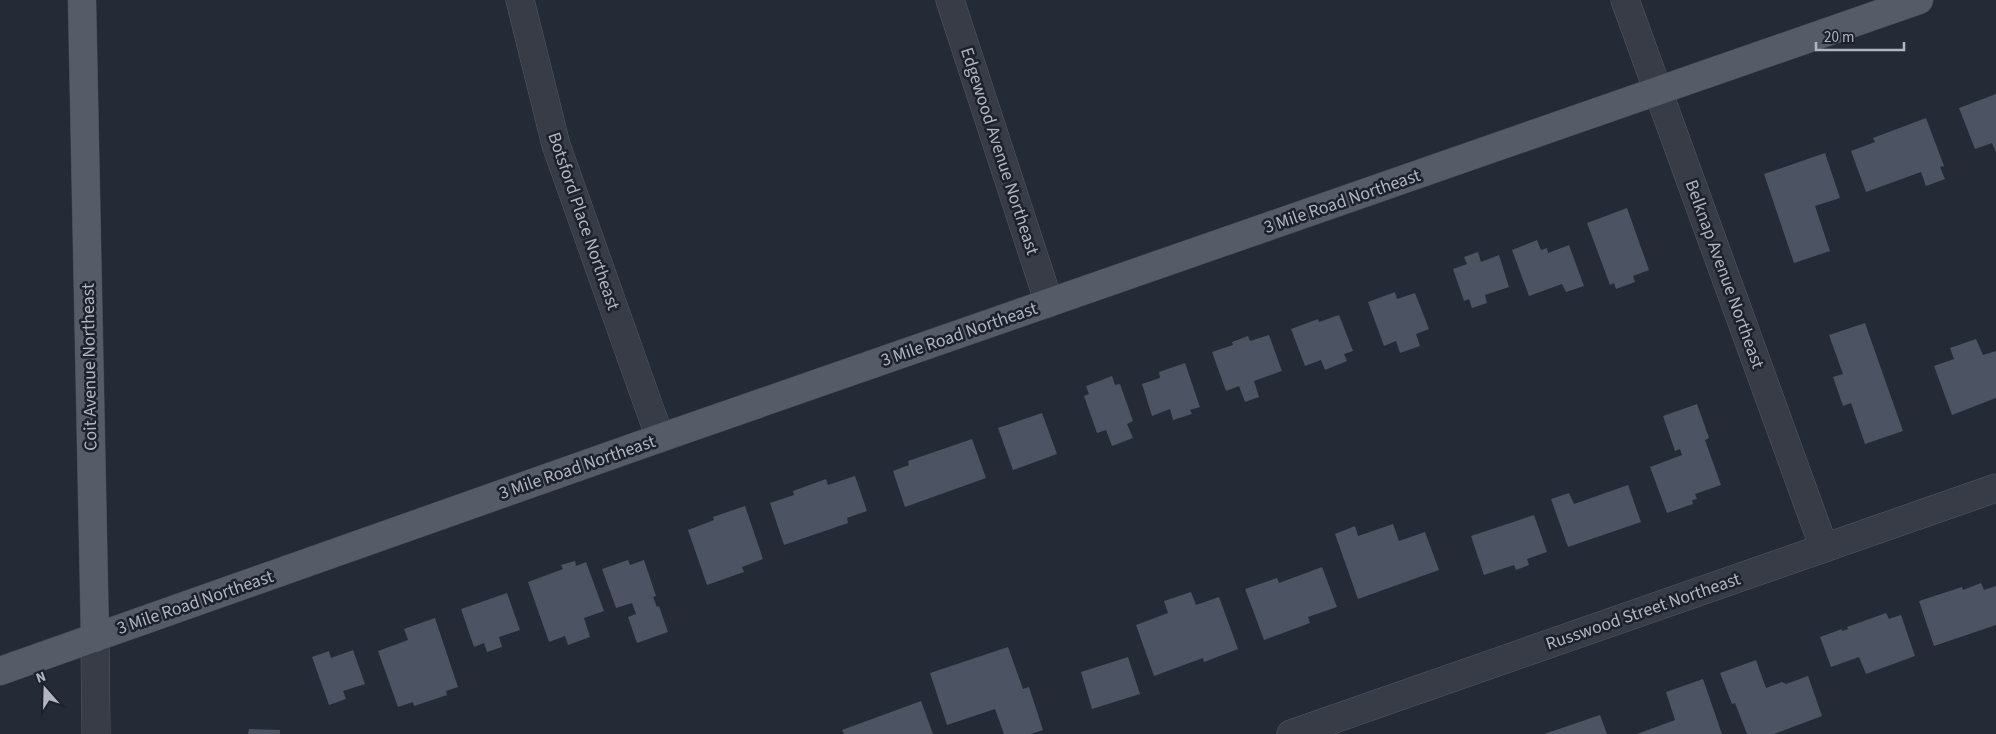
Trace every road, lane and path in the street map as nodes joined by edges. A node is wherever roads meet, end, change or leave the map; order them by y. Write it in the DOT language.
graph roads {
  1 [pos="82,0"];
  2 [pos="520,0"];
  3 [pos="950,0"];
  4 [pos="1625,0"];
  5 [pos="1919,0"];
  6 [pos="1659,91"];
  7 [pos="1049,303"];
  8 [pos="660,438"];
  9 [pos="1996,488"];
  10 [pos="1824,548"];
  11 [pos="96,638"];
  12 [pos="0,670"];
  13 [pos="96,734"];
  14 [pos="1291,734"];
  1 -- 11 [label="main road, Coit Avenue Northeast"];
  2 -- 8 [label="street, Botsford Place Northeast"];
  3 -- 7 [label="street, Edgewood Avenue Northeast"];
  4 -- 6 [label="street, Belknap Avenue Northeast"];
  5 -- 6 [label="main road, 3 Mile Road Northeast"];
  6 -- 7 [label="main road, 3 Mile Road Northeast"];
  6 -- 10 [label="street, Belknap Avenue Northeast"];
  7 -- 8 [label="main road, 3 Mile Road Northeast"];
  8 -- 11 [label="main road, 3 Mile Road Northeast"];
  9 -- 10 [label="street, Russwood Street Northeast"];
  10 -- 14 [label="street, Russwood Street Northeast"];
  11 -- 12 [label="main road, 3 Mile Road Northeast"];
  11 -- 13 [label="street, Coit Avenue Northeast"];
}
